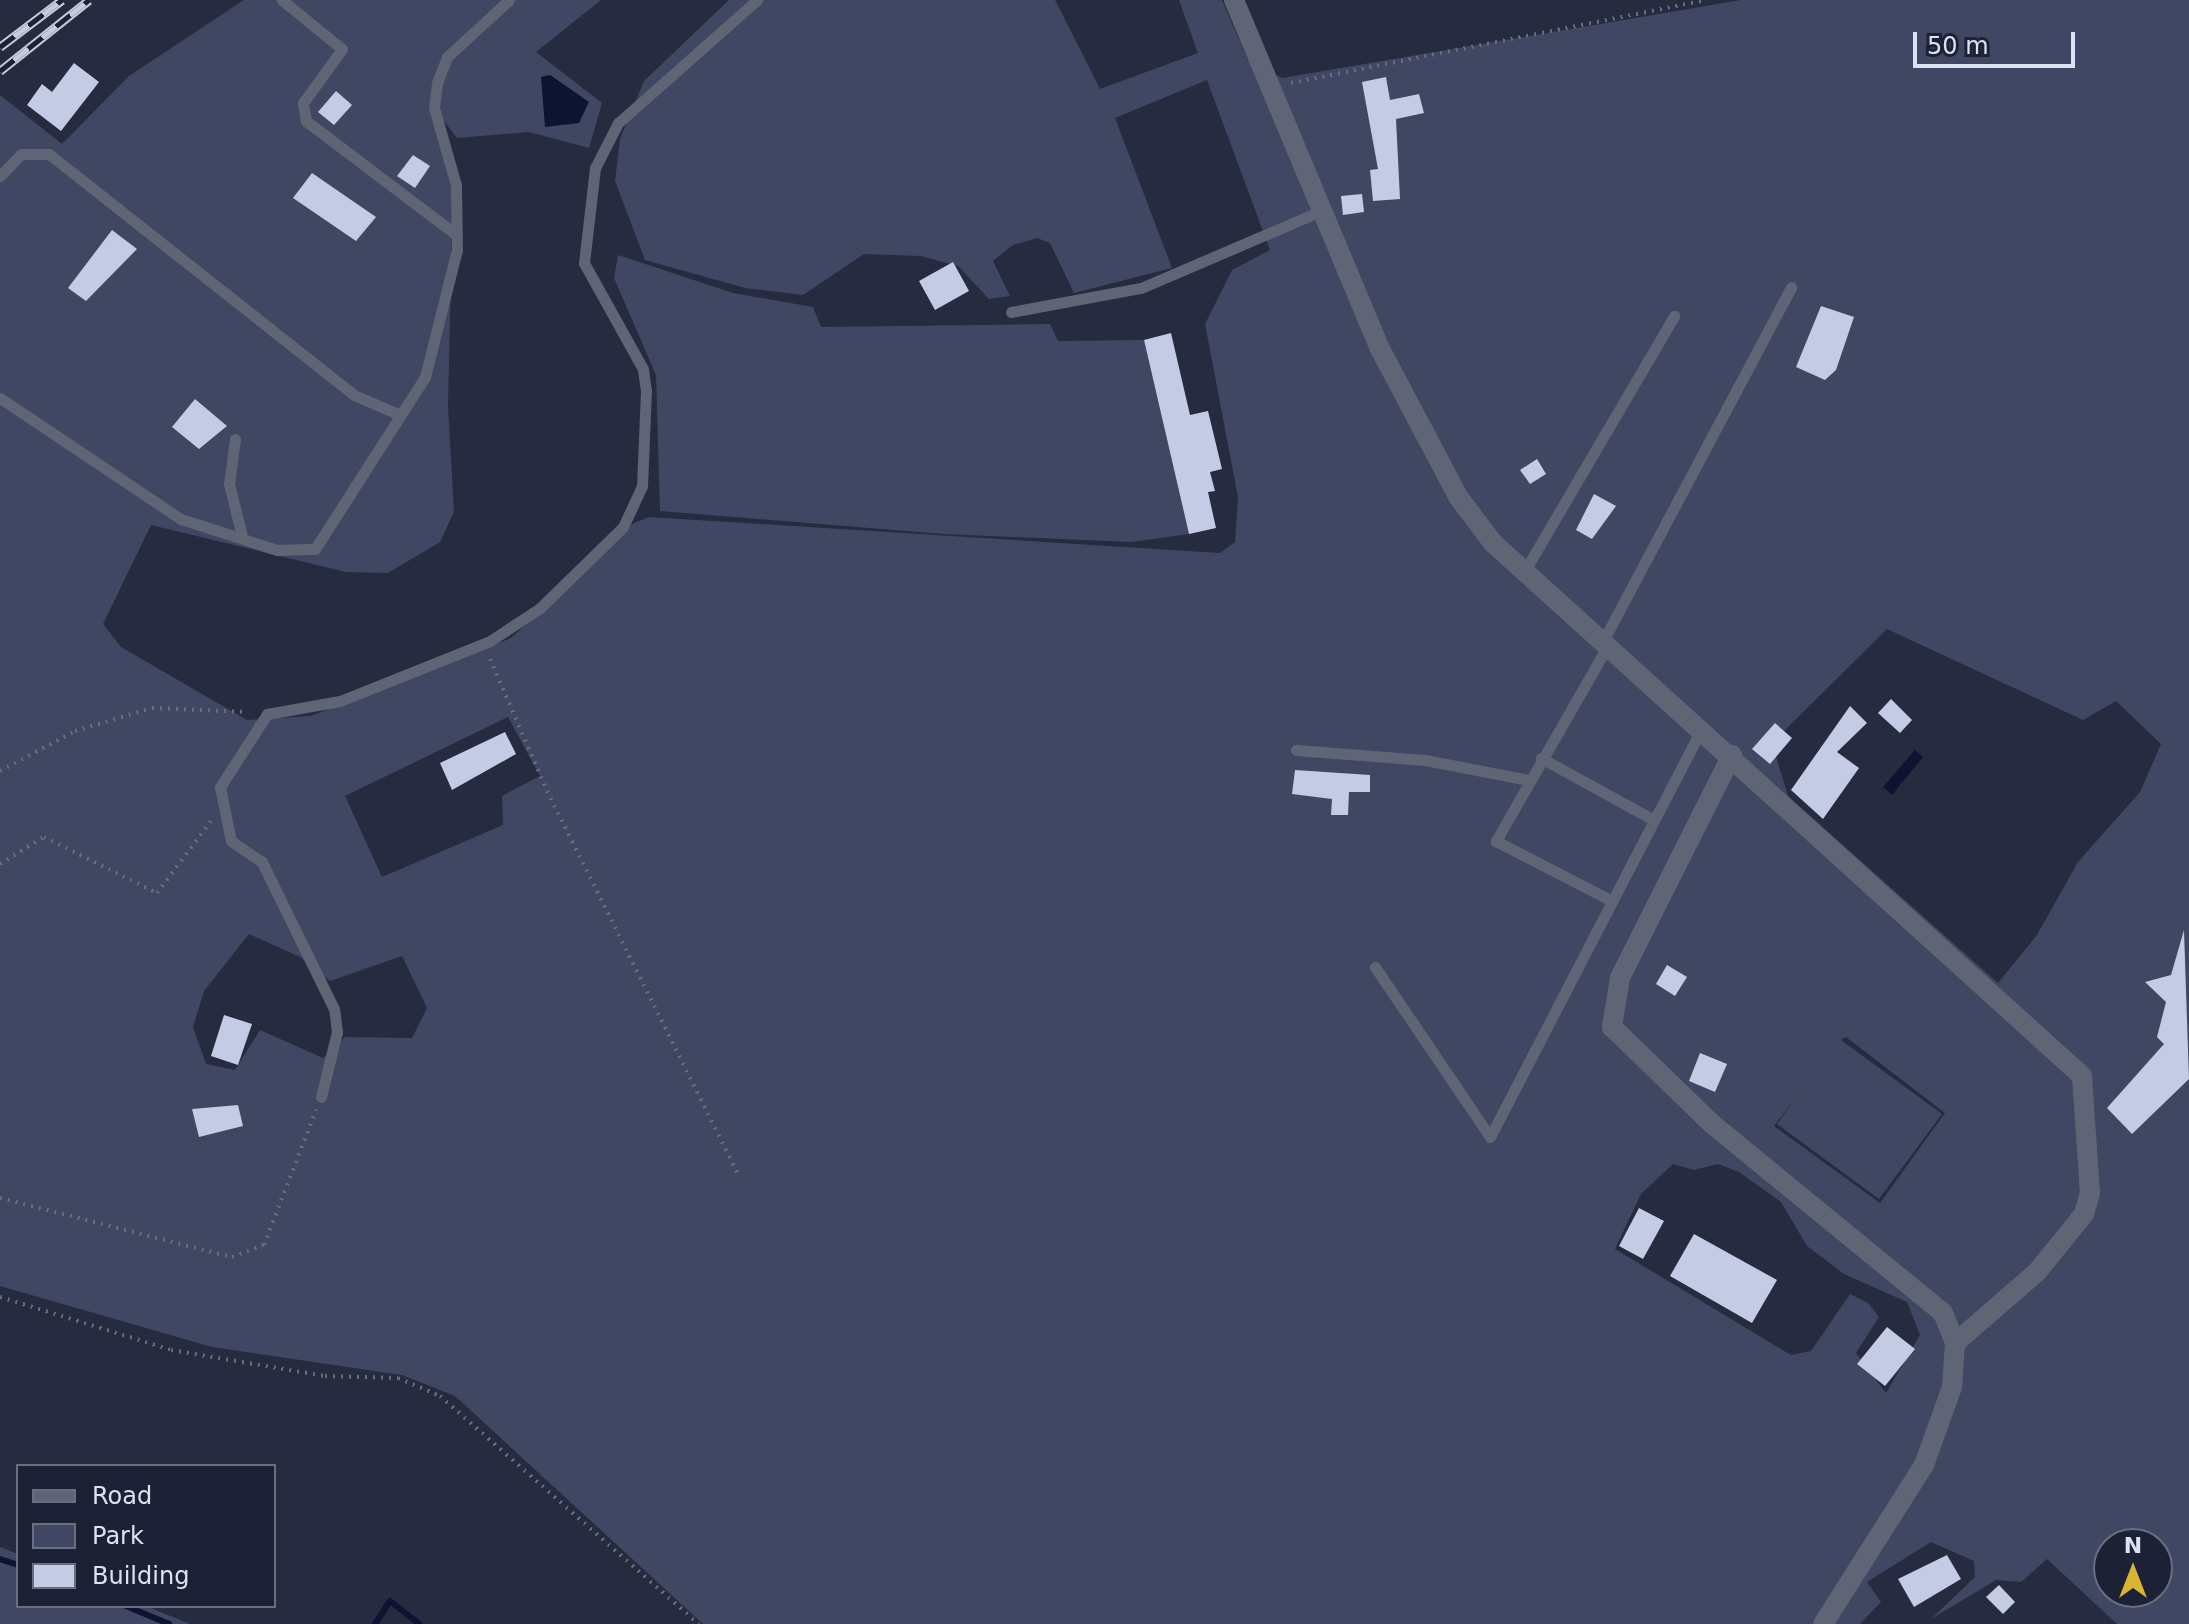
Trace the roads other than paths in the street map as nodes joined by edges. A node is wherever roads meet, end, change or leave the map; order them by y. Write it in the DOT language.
graph roads {
  1 [pos="282,0"];
  2 [pos="509,0"];
  3 [pos="757,0"];
  4 [pos="1234,0"];
  5 [pos="0,176"];
  6 [pos="1318,212"];
  7 [pos="457,235"];
  8 [pos="1791,287"];
  9 [pos="1011,312"];
  10 [pos="1674,316"];
  11 [pos="0,398"];
  12 [pos="398,414"];
  13 [pos="235,439"];
  14 [pos="242,536"];
  15 [pos="1524,572"];
  16 [pos="1605,645"];
  17 [pos="1702,727"];
  18 [pos="1296,750"];
  19 [pos="1732,755"];
  20 [pos="1541,758"];
  21 [pos="1529,780"];
  22 [pos="1654,820"];
  23 [pos="1612,901"];
  24 [pos="1375,967"];
  25 [pos="321,1097"];
  26 [pos="1955,1343"];
  27 [pos="1823,1624"];
  1 -- 7 [label="lane"];
  2 -- 7 [label="lane"];
  3 -- 25 [label="lane"];
  4 -- 6 [label="street"];
  5 -- 12 [label="lane"];
  6 -- 9 [label="lane"];
  6 -- 15 [label="street"];
  7 -- 12 [label="lane"];
  8 -- 16 [label="lane"];
  10 -- 15 [label="lane"];
  11 -- 14 [label="lane"];
  12 -- 14 [label="lane"];
  13 -- 14 [label="lane"];
  15 -- 16 [label="street"];
  16 -- 17 [label="street"];
  16 -- 20 [label="lane"];
  17 -- 19 [label="street"];
  17 -- 22 [label="lane"];
  18 -- 21 [label="lane"];
  19 -- 26 [label="street"];
  19 -- 26 [label="street"];
  20 -- 21 [label="lane"];
  20 -- 22 [label="lane"];
  21 -- 23 [label="lane"];
  22 -- 23 [label="lane"];
  23 -- 24 [label="lane"];
  26 -- 27 [label="street"];
}
